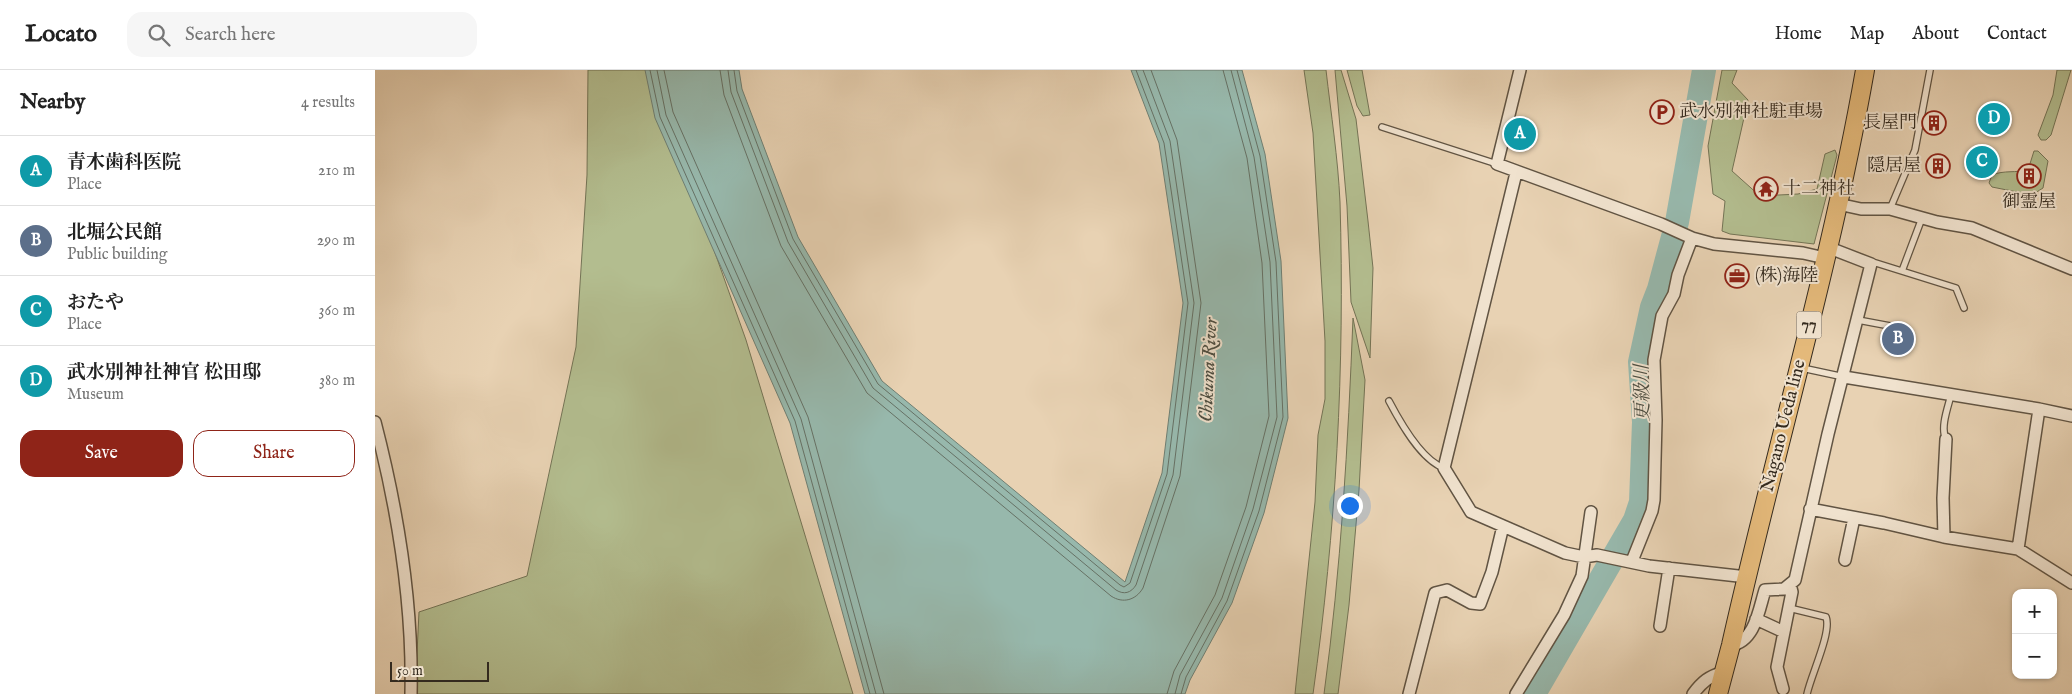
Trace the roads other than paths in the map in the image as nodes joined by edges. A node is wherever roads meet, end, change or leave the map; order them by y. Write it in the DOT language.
graph roads {
  1 [pos="1519,70"];
  2 [pos="1865,70"];
  3 [pos="1930,70"];
  4 [pos="1382,127"];
  5 [pos="1497,164"];
  6 [pos="1516,173"];
  7 [pos="1838,204"];
  8 [pos="1890,209"];
  9 [pos="1922,218"];
  10 [pos="1690,237"];
  11 [pos="1826,253"];
  12 [pos="1871,264"];
  13 [pos="2072,269"];
  14 [pos="1901,271"];
  15 [pos="1964,308"];
  16 [pos="1858,320"];
  17 [pos="1890,326"];
  18 [pos="1799,367"];
  19 [pos="1843,377"];
  20 [pos="1951,394"];
  21 [pos="1389,401"];
  22 [pos="2039,409"];
  23 [pos="2072,416"];
  24 [pos="375,422"];
  25 [pos="1946,439"];
  26 [pos="1444,468"];
  27 [pos="1811,509"];
  28 [pos="1591,512"];
  29 [pos="1854,518"];
  30 [pos="1503,526"];
  31 [pos="1944,537"];
  32 [pos="2018,549"];
  33 [pos="1584,557"];
  34 [pos="1628,560"];
  35 [pos="1845,560"];
  36 [pos="1669,568"];
  37 [pos="1747,578"];
  38 [pos="2072,583"];
  39 [pos="1790,584"];
  40 [pos="1789,608"];
  41 [pos="1756,619"];
  42 [pos="1660,626"];
  43 [pos="1784,632"];
  44 [pos="1731,646"];
  45 [pos="1724,672"];
  46 [pos="1783,689"];
  47 [pos="411,694"];
  48 [pos="1409,694"];
  49 [pos="1516,694"];
  50 [pos="1693,694"];
  51 [pos="1718,694"];
  52 [pos="1807,694"];
  1 -- 5 [label="street"];
  2 -- 7 [label="main road, Nagano Ueda line / 77"];
  3 -- 8 [label="lane"];
  4 -- 5 [label="lane"];
  5 -- 6 [label="street"];
  6 -- 10 [label="street"];
  6 -- 26 [label="street"];
  7 -- 8 [label="street"];
  7 -- 11 [label="main road, Nagano Ueda line / 77"];
  8 -- 9 [label="street"];
  9 -- 13 [label="street"];
  9 -- 14 [label="lane"];
  10 -- 11 [label="street"];
  10 -- 34 [label="street"];
  11 -- 12 [label="street"];
  11 -- 18 [label="main road, Nagano Ueda line / 77"];
  12 -- 14 [label="lane"];
  12 -- 16 [label="street"];
  14 -- 15 [label="lane"];
  16 -- 17 [label="lane"];
  16 -- 19 [label="street"];
  18 -- 19 [label="lane"];
  18 -- 37 [label="main road, Nagano Ueda line / 77"];
  19 -- 20 [label="street"];
  19 -- 27 [label="street"];
  20 -- 22 [label="street"];
  20 -- 25 [label="lane"];
  21 -- 26 [label="lane"];
  22 -- 23 [label="street"];
  22 -- 32 [label="street"];
  24 -- 47 [label="street"];
  25 -- 31 [label="street"];
  26 -- 30 [label="street"];
  27 -- 29 [label="street"];
  27 -- 39 [label="street"];
  28 -- 33 [label="street"];
  29 -- 31 [label="street"];
  29 -- 35 [label="street"];
  30 -- 33 [label="street"];
  30 -- 48 [label="street"];
  31 -- 32 [label="street"];
  32 -- 38 [label="street"];
  33 -- 34 [label="street"];
  33 -- 49 [label="street"];
  34 -- 36 [label="street"];
  36 -- 37 [label="street"];
  36 -- 42 [label="street"];
  37 -- 44 [label="main road, Nagano Ueda line / 77"];
  39 -- 40 [label="street"];
  39 -- 41 [label="street"];
  40 -- 43 [label="street"];
  40 -- 52 [label="lane"];
  41 -- 43 [label="street"];
  41 -- 44 [label="street"];
  43 -- 46 [label="street"];
  44 -- 45 [label="main road, Nagano Ueda line / 77"];
  45 -- 50 [label="street"];
  45 -- 51 [label="main road, Nagano Ueda line / 77"];
}
